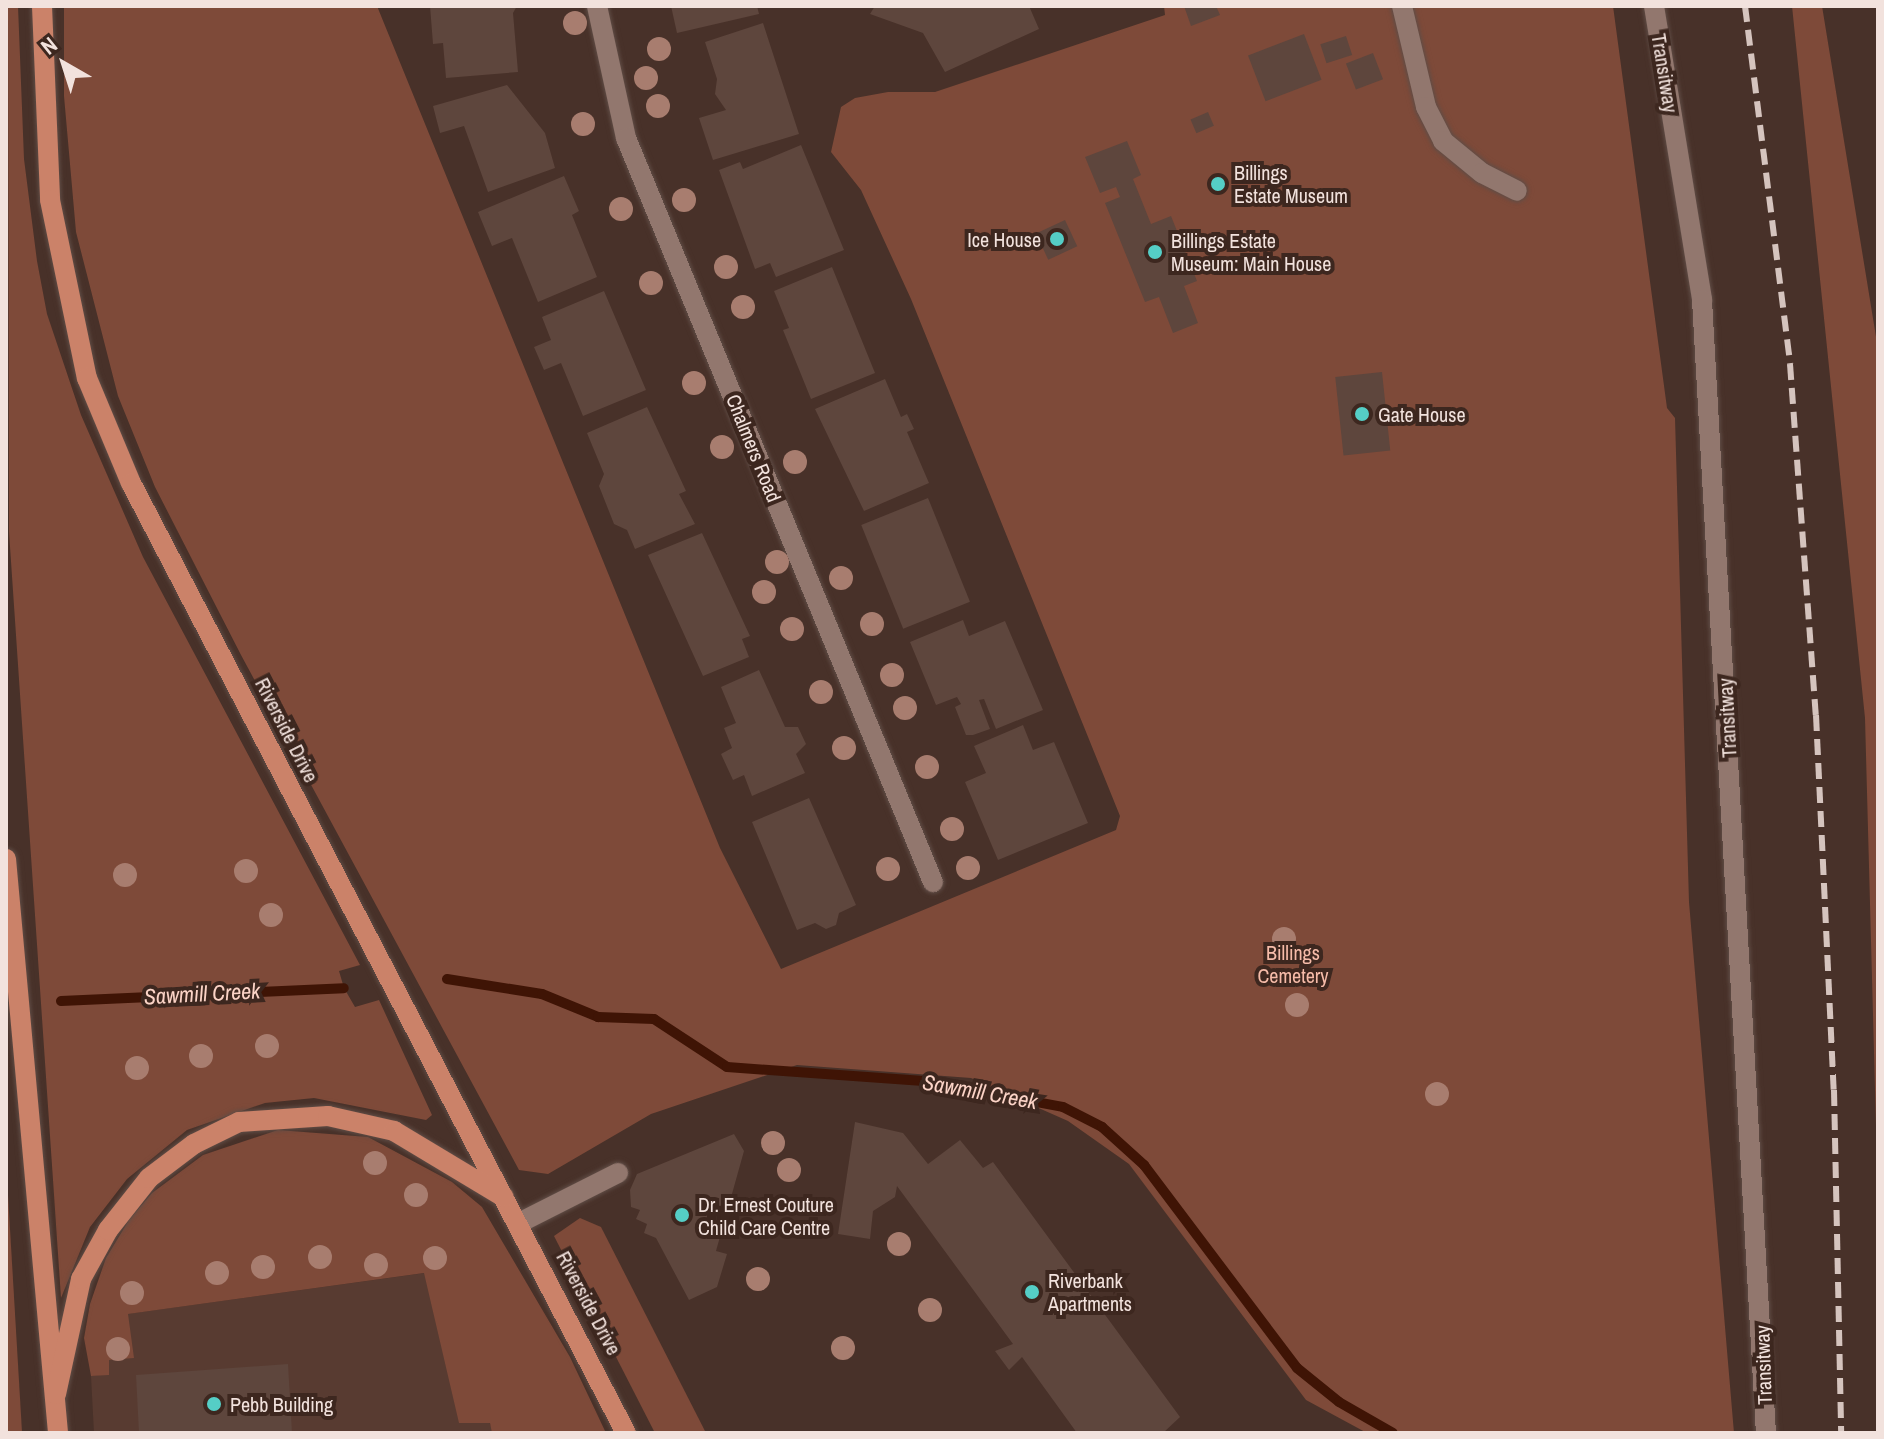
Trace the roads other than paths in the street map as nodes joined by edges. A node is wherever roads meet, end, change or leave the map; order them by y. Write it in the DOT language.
graph roads {
  1 [pos="42,6"];
  2 [pos="597,6"];
  3 [pos="1402,6"];
  4 [pos="1654,6"];
  5 [pos="1517,191"];
  6 [pos="6,859"];
  7 [pos="933,882"];
  8 [pos="618,1173"];
  9 [pos="506,1199"];
  10 [pos="519,1223"];
  11 [pos="56,1394"];
  12 [pos="58,1433"];
  13 [pos="626,1433"];
  14 [pos="1766,1433"];
  1 -- 9 [label="main road, Riverside Drive"];
  2 -- 7 [label="street, Chalmers Road"];
  3 -- 5 [label="street"];
  4 -- 14 [label="street, Transitway"];
  6 -- 11 [label="main road"];
  8 -- 10 [label="street"];
  9 -- 10 [label="main road, Riverside Drive"];
  9 -- 11 [label="main road"];
  10 -- 13 [label="main road, Riverside Drive"];
  11 -- 12 [label="main road"];
}
